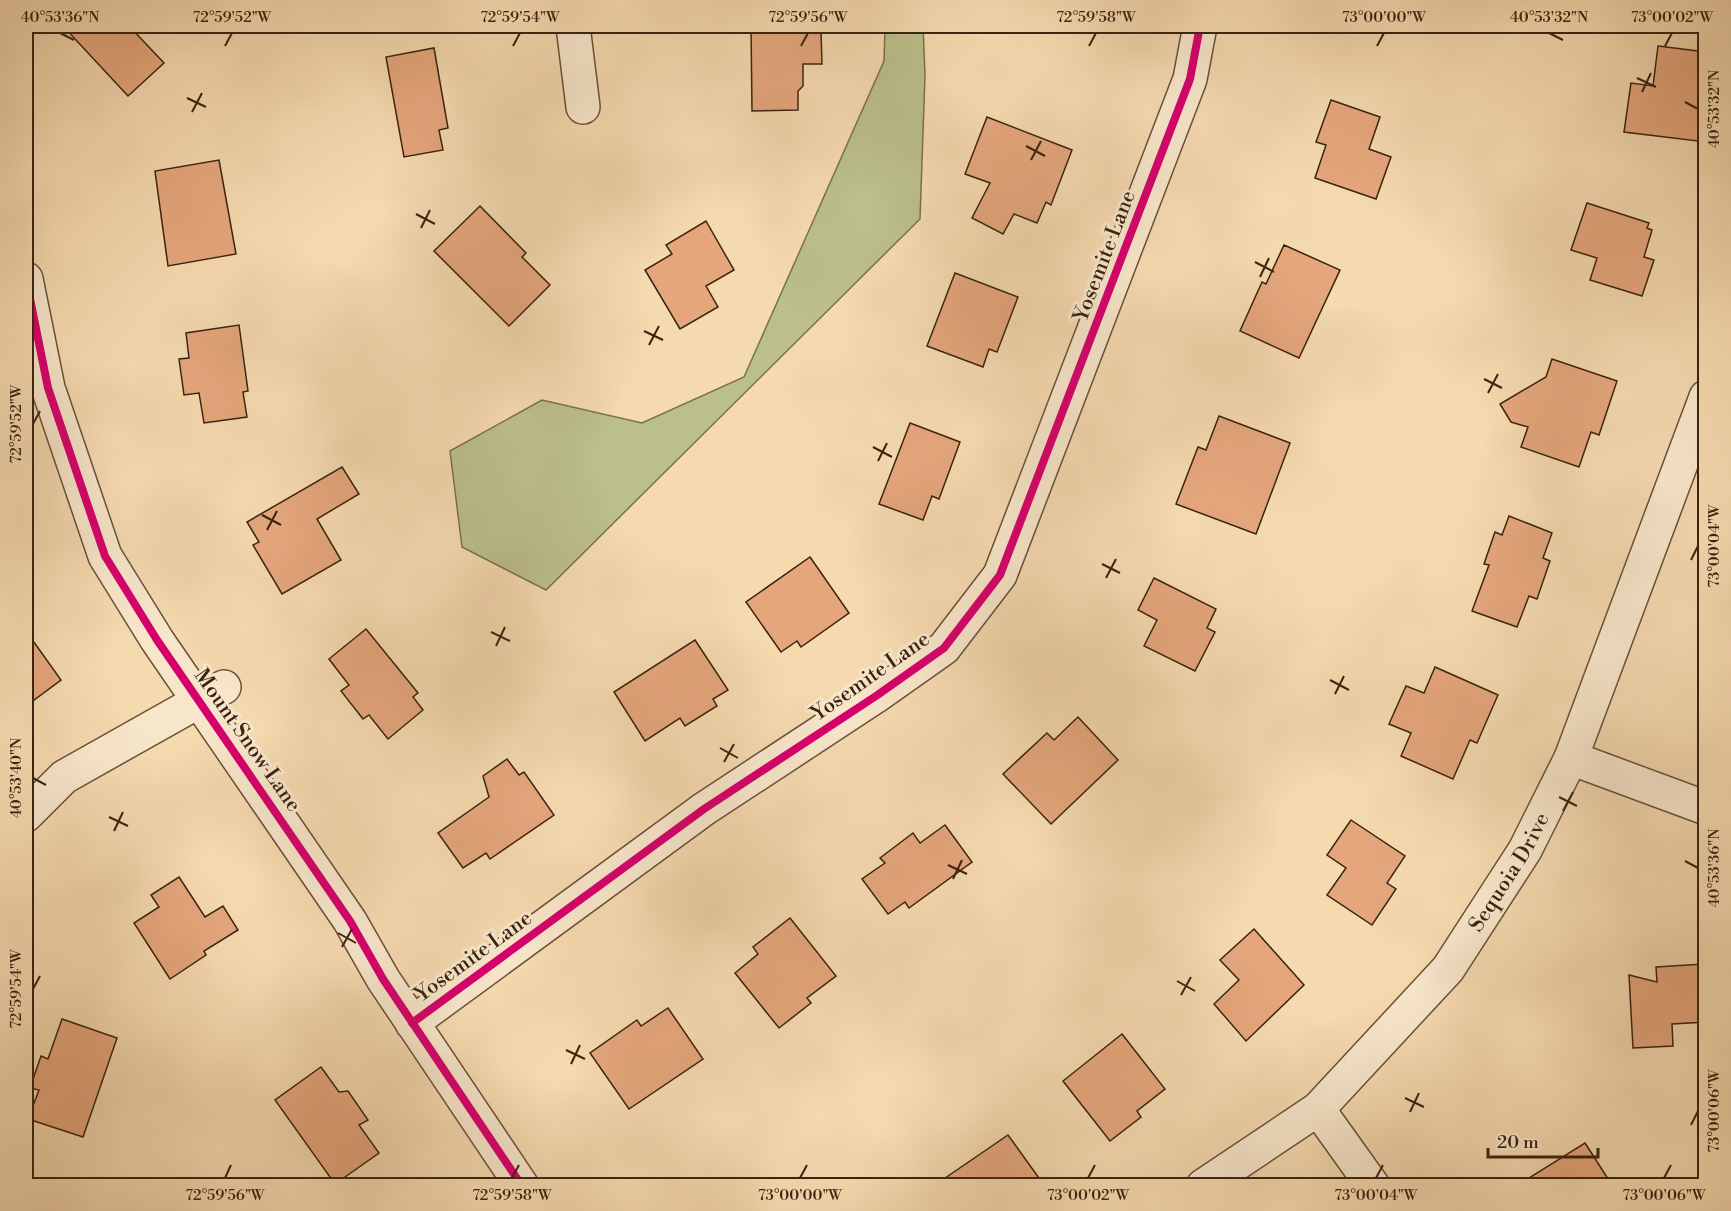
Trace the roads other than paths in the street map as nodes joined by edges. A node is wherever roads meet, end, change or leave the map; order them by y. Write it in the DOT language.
graph roads {
  1 [pos="573,26"];
  2 [pos="1200,26"];
  3 [pos="583,107"];
  4 [pos="26,279"];
  5 [pos="1706,397"];
  6 [pos="211,693"];
  7 [pos="1571,758"];
  8 [pos="1706,808"];
  9 [pos="26,815"];
  10 [pos="412,1023"];
  11 [pos="1318,1109"];
  12 [pos="522,1185"];
  13 [pos="1203,1185"];
  14 [pos="1373,1185"];
  1 -- 3 [label="street"];
  2 -- 10 [label="street, Yosemite Lane"];
  4 -- 6 [label="street, Mount Snow Lane"];
  5 -- 7 [label="street, Sequoia Drive"];
  6 -- 9 [label="street"];
  6 -- 10 [label="street, Mount Snow Lane"];
  7 -- 8 [label="street"];
  7 -- 11 [label="street, Sequoia Drive"];
  10 -- 12 [label="street, Mount Snow Lane"];
  11 -- 13 [label="street, Sequoia Drive"];
  11 -- 14 [label="street"];
}
